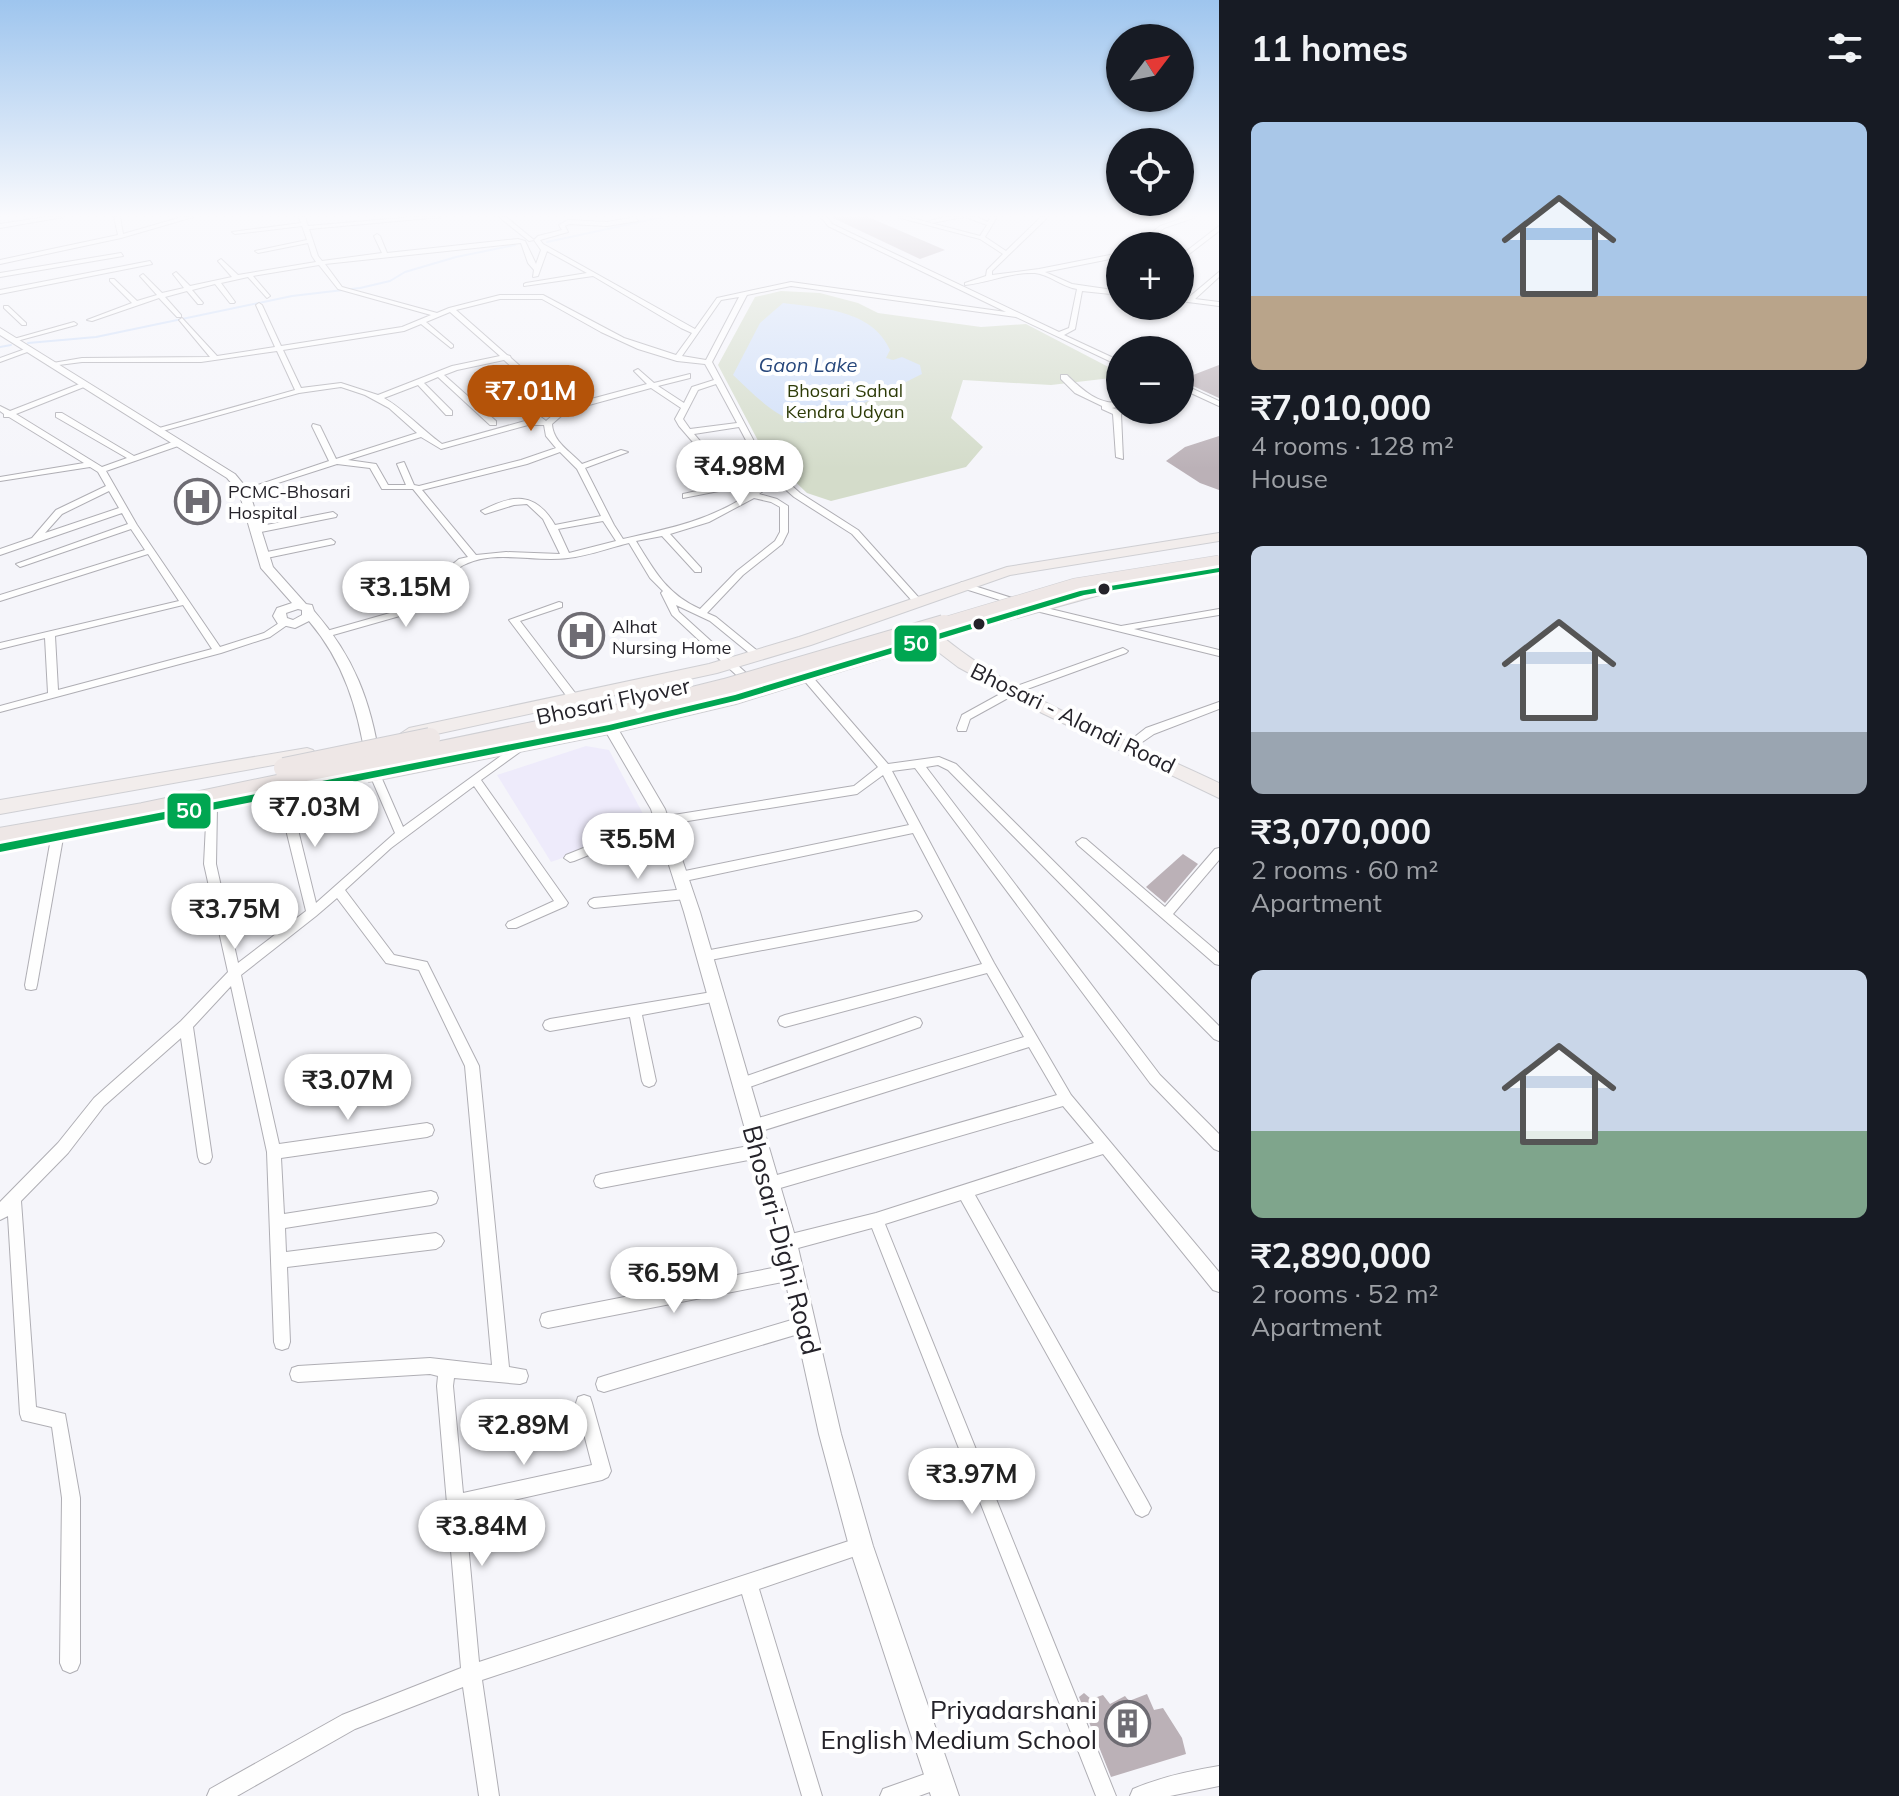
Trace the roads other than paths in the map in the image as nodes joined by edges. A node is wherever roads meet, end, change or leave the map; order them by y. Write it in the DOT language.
graph roads {
  1 [pos="134,301"];
  2 [pos="145,301"];
  3 [pos="166,301"];
  4 [pos="384,301"];
  5 [pos="491,301"];
  6 [pos="550,301"];
  7 [pos="639,301"];
  8 [pos="718,301"];
  9 [pos="740,301"];
  10 [pos="921,301"];
  11 [pos="980,301"];
  12 [pos="985,301"];
  13 [pos="999,301"];
  14 [pos="1077,301"];
  15 [pos="1196,301"];
  16 [pos="137,304"];
  17 [pos="1219,304"];
  18 [pos="259,305"];
  19 [pos="961,306"];
  20 [pos="3,308"];
  21 [pos="451,309"];
  22 [pos="1015,311"];
  23 [pos="14,315"];
  24 [pos="438,315"];
  25 [pos="0,319"];
  26 [pos="90,320"];
  27 [pos="423,323"];
  28 [pos="24,324"];
  29 [pos="74,324"];
  30 [pos="0,331"];
  31 [pos="1066,331"];
  32 [pos="696,332"];
  33 [pos="1057,335"];
  34 [pos="13,340"];
  35 [pos="451,346"];
  36 [pos="279,349"];
  37 [pos="28,350"];
  38 [pos="1106,350"];
  39 [pos="508,357"];
  40 [pos="215,358"];
  41 [pos="1106,358"];
  42 [pos="677,359"];
  43 [pos="0,360"];
  44 [pos="708,362"];
  45 [pos="51,364"];
  46 [pos="521,369"];
  47 [pos="638,371"];
  48 [pos="439,374"];
  49 [pos="687,376"];
  50 [pos="1064,377"];
  51 [pos="482,380"];
  52 [pos="718,381"];
  53 [pos="420,383"];
  54 [pos="85,385"];
  55 [pos="652,385"];
  56 [pos="497,387"];
  57 [pos="299,391"];
  58 [pos="1194,392"];
  59 [pos="378,398"];
  60 [pos="1194,399"];
  61 [pos="1219,404"];
  62 [pos="1106,405"];
  63 [pos="685,407"];
  64 [pos="0,408"];
  65 [pos="564,409"];
  66 [pos="1219,411"];
  67 [pos="449,413"];
  68 [pos="59,415"];
  69 [pos="5,416"];
  70 [pos="493,423"];
  71 [pos="548,423"];
  72 [pos="1121,424"];
  73 [pos="740,425"];
  74 [pos="316,426"];
  75 [pos="156,430"];
  76 [pos="688,432"];
  77 [pos="422,434"];
  78 [pos="178,443"];
  79 [pos="562,449"];
  80 [pos="624,452"];
  81 [pos="1120,457"];
  82 [pos="134,459"];
  83 [pos="333,461"];
  84 [pos="91,464"];
  85 [pos="401,464"];
  86 [pos="580,467"];
  87 [pos="101,470"];
  88 [pos="776,477"];
  89 [pos="0,479"];
  90 [pos="736,485"];
  91 [pos="111,487"];
  92 [pos="414,487"];
  93 [pos="244,491"];
  94 [pos="686,496"];
  95 [pos="753,497"];
  96 [pos="800,497"];
  97 [pos="784,506"];
  98 [pos="124,509"];
  99 [pos="485,511"];
  100 [pos="333,515"];
  101 [pos="604,518"];
  102 [pos="642,523"];
  103 [pos="133,525"];
  104 [pos="552,528"];
  105 [pos="256,530"];
  106 [pos="664,533"];
  107 [pos="650,536"];
  108 [pos="1219,537"];
  109 [pos="34,540"];
  110 [pos="626,541"];
  111 [pos="331,542"];
  112 [pos="150,551"];
  113 [pos="0,552"];
  114 [pos="1219,552"];
  115 [pos="262,556"];
  116 [pos="566,556"];
  117 [pos="474,558"];
  118 [pos="1219,563"];
  119 [pos="20,564"];
  120 [pos="698,570"];
  121 [pos="1219,570"];
  122 [pos="962,585"];
  123 [pos="667,590"];
  124 [pos="0,598"];
  125 [pos="917,601"];
  126 [pos="185,602"];
  127 [pos="559,605"];
  128 [pos="1031,607"];
  129 [pos="306,610"];
  130 [pos="1219,612"];
  131 [pos="701,614"];
  132 [pos="285,623"];
  133 [pos="1118,629"];
  134 [pos="50,634"];
  135 [pos="326,634"];
  136 [pos="932,637"];
  137 [pos="0,646"];
  138 [pos="218,651"];
  139 [pos="1123,651"];
  140 [pos="1219,653"];
  141 [pos="757,655"];
  142 [pos="729,663"];
  143 [pos="806,676"];
  144 [pos="1015,690"];
  145 [pos="760,691"];
  146 [pos="53,695"];
  147 [pos="584,698"];
  148 [pos="1219,705"];
  149 [pos="0,709"];
  150 [pos="609,728"];
  151 [pos="962,728"];
  152 [pos="370,742"];
  153 [pos="520,746"];
  154 [pos="1128,746"];
  155 [pos="917,763"];
  156 [pos="885,768"];
  157 [pos="375,775"];
  158 [pos="476,781"];
  159 [pos="1219,791"];
  160 [pos="283,793"];
  161 [pos="0,807"];
  162 [pos="211,807"];
  163 [pos="661,821"];
  164 [pos="0,823"];
  165 [pos="916,828"];
  166 [pos="401,835"];
  167 [pos="0,838"];
  168 [pos="57,838"];
  169 [pos="1082,842"];
  170 [pos="0,848"];
  171 [pos="1219,852"];
  172 [pos="570,858"];
  173 [pos="683,885"];
  174 [pos="338,890"];
  175 [pos="594,903"];
  176 [pos="312,913"];
  177 [pos="1166,914"];
  178 [pos="916,916"];
  179 [pos="512,925"];
  180 [pos="705,956"];
  181 [pos="1219,960"];
  182 [pos="990,967"];
  183 [pos="236,972"];
  184 [pos="31,985"];
  185 [pos="718,996"];
  186 [pos="635,1010"];
  187 [pos="785,1021"];
  188 [pos="915,1023"];
  189 [pos="186,1025"];
  190 [pos="550,1025"];
  191 [pos="1219,1035"];
  192 [pos="1031,1041"];
  193 [pos="649,1081"];
  194 [pos="741,1084"];
  195 [pos="1066,1099"];
  196 [pos="752,1127"];
  197 [pos="427,1130"];
  198 [pos="1219,1144"];
  199 [pos="1104,1147"];
  200 [pos="759,1151"];
  201 [pos="274,1152"];
  202 [pos="205,1157"];
  203 [pos="601,1181"];
  204 [pos="770,1184"];
  205 [pos="965,1192"];
  206 [pos="431,1198"];
  207 [pos="14,1200"];
  208 [pos="0,1213"];
  209 [pos="876,1220"];
  210 [pos="277,1222"];
  211 [pos="436,1241"];
  212 [pos="787,1243"];
  213 [pos="280,1260"];
  214 [pos="793,1272"];
  215 [pos="1219,1284"];
  216 [pos="548,1320"];
  217 [pos="805,1324"];
  218 [pos="282,1342"];
  219 [pos="447,1369"];
  220 [pos="298,1374"];
  221 [pos="501,1374"];
  222 [pos="520,1376"];
  223 [pos="604,1384"];
  224 [pos="584,1403"];
  225 [pos="455,1504"];
  226 [pos="1142,1508"];
  227 [pos="861,1546"];
  228 [pos="748,1583"];
  229 [pos="70,1663"];
  230 [pos="471,1674"];
  231 [pos="1219,1776"];
  232 [pos="942,1788"];
  233 [pos="1186,1789"];
  234 [pos="217,1796"];
  235 [pos="489,1796"];
  236 [pos="812,1796"];
  237 [pos="890,1796"];
  238 [pos="1106,1796"];
  239 [pos="1140,1796"];
  1 -- 16 [label="street"];
  2 -- 16 [label="street"];
  3 -- 40 [label="street"];
  4 -- 24 [label="street"];
  5 -- 21 [label="street"];
  6 -- 42 [label="street"];
  7 -- 32 [label="street"];
  8 -- 32 [label="street"];
  9 -- 44 [label="street"];
  10 -- 19 [label="street"];
  11 -- 19 [label="street"];
  12 -- 22 [label="street"];
  13 -- 22 [label="street"];
  14 -- 31 [label="street"];
  15 -- 17 [label="street"];
  16 -- 26 [label="street"];
  18 -- 36 [label="street"];
  19 -- 22 [label="street"];
  20 -- 23 [label="street"];
  21 -- 24 [label="street"];
  21 -- 39 [label="street"];
  22 -- 31 [label="street"];
  22 -- 33 [label="street"];
  23 -- 25 [label="street"];
  23 -- 28 [label="street"];
  24 -- 27 [label="street"];
  27 -- 35 [label="street"];
  27 -- 36 [label="street"];
  29 -- 34 [label="street"];
  30 -- 34 [label="street"];
  31 -- 33 [label="street"];
  31 -- 38 [label="street"];
  32 -- 42 [label="street"];
  33 -- 41 [label="street"];
  34 -- 37 [label="street"];
  36 -- 40 [label="street"];
  36 -- 57 [label="street"];
  37 -- 43 [label="street"];
  37 -- 45 [label="street"];
  39 -- 46 [label="street"];
  39 -- 48 [label="street"];
  40 -- 45 [label="street"];
  42 -- 44 [label="street"];
  44 -- 52 [label="street"];
  45 -- 54 [label="street"];
  46 -- 51 [label="street"];
  46 -- 65 [label="street"];
  47 -- 55 [label="street"];
  48 -- 53 [label="street"];
  48 -- 70 [label="street"];
  49 -- 55 [label="street"];
  50 -- 62 [label="street"];
  52 -- 63 [label="street"];
  52 -- 73 [label="street"];
  53 -- 59 [label="street"];
  53 -- 67 [label="street"];
  54 -- 69 [label="street"];
  54 -- 75 [label="street"];
  55 -- 63 [label="street"];
  55 -- 65 [label="street"];
  56 -- 71 [label="street"];
  57 -- 59 [label="street"];
  57 -- 75 [label="street"];
  58 -- 61 [label="street"];
  59 -- 77 [label="street"];
  60 -- 66 [label="street"];
  63 -- 76 [label="street"];
  64 -- 69 [label="street"];
  65 -- 71 [label="street"];
  68 -- 82 [label="street"];
  69 -- 84 [label="street"];
  71 -- 77 [label="street"];
  71 -- 79 [label="street"];
  72 -- 81 [label="street"];
  73 -- 76 [label="street"];
  73 -- 88 [label="street"];
  74 -- 83 [label="street"];
  75 -- 78 [label="street"];
  76 -- 90 [label="street"];
  77 -- 83 [label="street"];
  78 -- 82 [label="street"];
  78 -- 93 [label="street"];
  79 -- 86 [label="street"];
  79 -- 92 [label="street"];
  80 -- 86 [label="street"];
  82 -- 87 [label="street"];
  83 -- 92 [label="street"];
  83 -- 93 [label="street"];
  84 -- 87 [label="street"];
  84 -- 89 [label="street"];
  85 -- 92 [label="street"];
  86 -- 101 [label="street"];
  87 -- 91 [label="street"];
  88 -- 95 [label="street"];
  88 -- 96 [label="street"];
  90 -- 94 [label="street"];
  90 -- 95 [label="street"];
  91 -- 98 [label="street"];
  91 -- 109 [label="street"];
  92 -- 117 [label="street"];
  93 -- 105 [label="street"];
  95 -- 97 [label="street"];
  95 -- 106 [label="street"];
  96 -- 97 [label="street"];
  96 -- 125 [label="street"];
  97 -- 131 [label="street"];
  98 -- 103 [label="street"];
  98 -- 109 [label="street"];
  99 -- 104 [label="street"];
  100 -- 105 [label="street"];
  101 -- 104 [label="street"];
  101 -- 110 [label="street"];
  102 -- 107 [label="street"];
  103 -- 112 [label="street"];
  103 -- 119 [label="street"];
  104 -- 116 [label="street"];
  105 -- 115 [label="street"];
  106 -- 107 [label="street"];
  106 -- 120 [label="street"];
  107 -- 110 [label="street"];
  108 -- 122 [label="main road"];
  109 -- 113 [label="street"];
  110 -- 116 [label="street"];
  110 -- 123 [label="street"];
  111 -- 115 [label="street"];
  112 -- 124 [label="street"];
  112 -- 126 [label="street"];
  114 -- 164 [label="highway, Bhosari Flyover, bridge"];
  115 -- 129 [label="street"];
  116 -- 117 [label="street"];
  117 -- 135 [label="street"];
  118 -- 167 [label="highway, Bhosari Flyover, bridge"];
  121 -- 128 [label="main road"];
  122 -- 125 [label="main road"];
  122 -- 128 [label="street"];
  123 -- 131 [label="street"];
  123 -- 142 [label="street"];
  125 -- 141 [label="main road"];
  126 -- 134 [label="street"];
  126 -- 138 [label="street"];
  127 -- 147 [label="street"];
  128 -- 133 [label="street"];
  128 -- 136 [label="main road"];
  129 -- 132 [label="street"];
  129 -- 135 [label="street"];
  130 -- 133 [label="street"];
  131 -- 141 [label="street"];
  132 -- 138 [label="street"];
  133 -- 140 [label="street"];
  134 -- 137 [label="street"];
  134 -- 146 [label="street"];
  135 -- 152 [label="street"];
  136 -- 143 [label="main road"];
  136 -- 144 [label="main road, Bhosari - Alandi Road"];
  138 -- 146 [label="street"];
  139 -- 144 [label="street"];
  141 -- 142 [label="main road"];
  142 -- 145 [label="street"];
  142 -- 147 [label="main road"];
  143 -- 145 [label="main road"];
  143 -- 156 [label="street"];
  144 -- 151 [label="street"];
  144 -- 154 [label="main road, Bhosari - Alandi Road"];
  145 -- 150 [label="main road"];
  146 -- 149 [label="street"];
  147 -- 150 [label="street, Bhosari-Dighi Road"];
  147 -- 152 [label="main road"];
  148 -- 154 [label="street"];
  150 -- 153 [label="main road"];
  150 -- 163 [label="street, Bhosari-Dighi Road"];
  152 -- 157 [label="street"];
  152 -- 161 [label="main road"];
  153 -- 157 [label="main road"];
  153 -- 158 [label="street"];
  154 -- 159 [label="main road, Bhosari - Alandi Road"];
  155 -- 156 [label="street"];
  155 -- 191 [label="street"];
  155 -- 198 [label="street"];
  156 -- 163 [label="street"];
  156 -- 165 [label="street"];
  157 -- 160 [label="main road"];
  157 -- 166 [label="street"];
  158 -- 166 [label="street"];
  158 -- 179 [label="street"];
  160 -- 162 [label="main road"];
  160 -- 176 [label="street"];
  162 -- 168 [label="main road"];
  162 -- 183 [label="street"];
  163 -- 172 [label="street"];
  163 -- 173 [label="street, Bhosari-Dighi Road"];
  165 -- 173 [label="street"];
  165 -- 182 [label="street"];
  166 -- 174 [label="street"];
  168 -- 170 [label="main road"];
  168 -- 184 [label="street"];
  169 -- 177 [label="street"];
  171 -- 177 [label="street"];
  173 -- 175 [label="street"];
  173 -- 180 [label="street, Bhosari-Dighi Road"];
  174 -- 176 [label="street"];
  174 -- 221 [label="street"];
  176 -- 183 [label="street"];
  177 -- 181 [label="street"];
  178 -- 180 [label="street"];
  180 -- 185 [label="street, Bhosari-Dighi Road"];
  182 -- 187 [label="street"];
  182 -- 192 [label="street"];
  183 -- 189 [label="street"];
  183 -- 201 [label="street"];
  185 -- 186 [label="street"];
  185 -- 194 [label="street, Bhosari-Dighi Road"];
  186 -- 190 [label="street"];
  186 -- 193 [label="street"];
  188 -- 194 [label="street"];
  189 -- 202 [label="street"];
  189 -- 207 [label="street"];
  192 -- 195 [label="street"];
  192 -- 196 [label="street"];
  194 -- 196 [label="street, Bhosari-Dighi Road"];
  195 -- 199 [label="street"];
  195 -- 204 [label="street"];
  196 -- 200 [label="street, Bhosari-Dighi Road"];
  197 -- 201 [label="street"];
  199 -- 205 [label="street"];
  199 -- 215 [label="street"];
  200 -- 203 [label="street"];
  200 -- 204 [label="street, Bhosari-Dighi Road"];
  201 -- 210 [label="street"];
  204 -- 212 [label="street, Bhosari-Dighi Road"];
  205 -- 209 [label="street"];
  205 -- 226 [label="street"];
  206 -- 210 [label="street"];
  207 -- 208 [label="street"];
  207 -- 229 [label="street"];
  209 -- 212 [label="street"];
  209 -- 238 [label="street"];
  210 -- 213 [label="street"];
  211 -- 213 [label="street"];
  212 -- 214 [label="street, Bhosari-Dighi Road"];
  213 -- 218 [label="street"];
  214 -- 216 [label="street"];
  214 -- 217 [label="street, Bhosari-Dighi Road"];
  217 -- 223 [label="street"];
  217 -- 227 [label="street, Bhosari-Dighi Road"];
  219 -- 220 [label="street"];
  219 -- 221 [label="street"];
  219 -- 225 [label="street"];
  221 -- 222 [label="street"];
  224 -- 225 [label="street"];
  225 -- 230 [label="street"];
  227 -- 228 [label="street"];
  227 -- 232 [label="street, Bhosari-Dighi Road"];
  228 -- 230 [label="street"];
  228 -- 236 [label="street"];
  230 -- 234 [label="street"];
  230 -- 235 [label="street"];
  231 -- 233 [label="street"];
  232 -- 237 [label="street"];
  233 -- 239 [label="street"];
}
